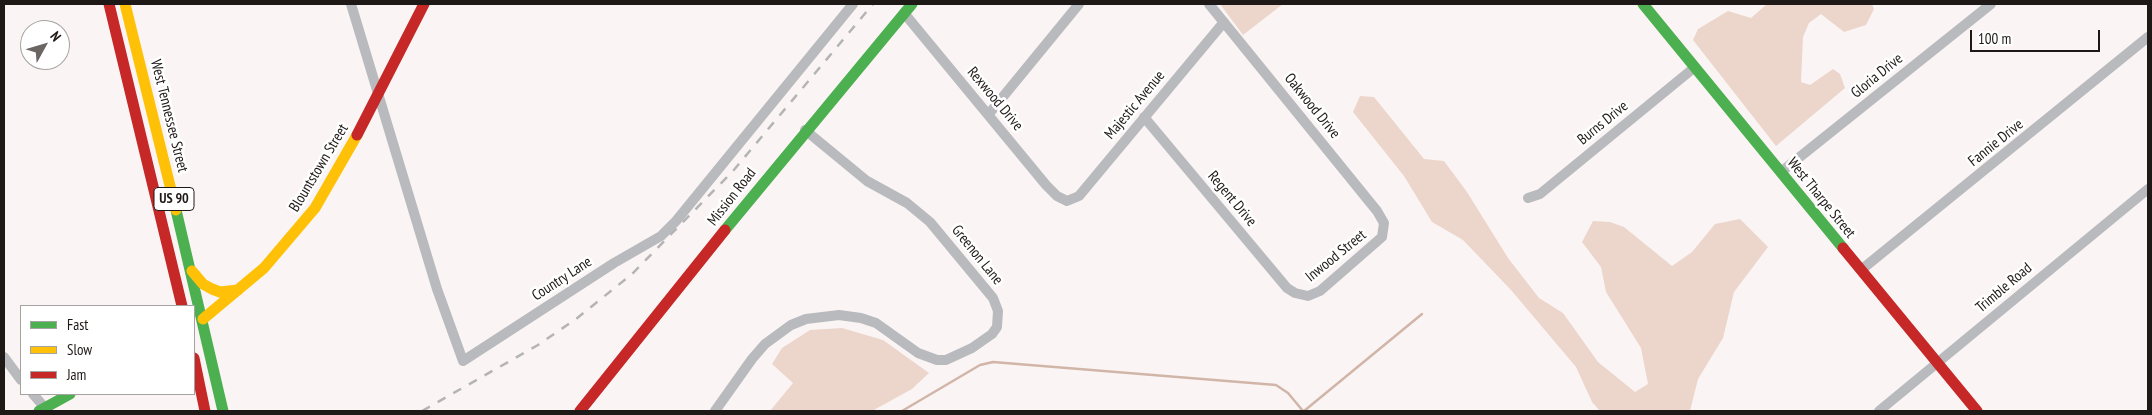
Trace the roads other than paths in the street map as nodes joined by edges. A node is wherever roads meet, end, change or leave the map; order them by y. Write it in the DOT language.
graph roads {
  1 [pos="109,4"];
  2 [pos="125,4"];
  3 [pos="351,4"];
  4 [pos="424,4"];
  5 [pos="854,4"];
  6 [pos="1079,4"];
  7 [pos="1209,4"];
  8 [pos="1643,4"];
  9 [pos="1991,4"];
  10 [pos="908,8"];
  11 [pos="1224,22"];
  12 [pos="2148,37"];
  13 [pos="1694,67"];
  14 [pos="379,92"];
  15 [pos="988,114"];
  16 [pos="1144,117"];
  17 [pos="805,130"];
  18 [pos="1781,172"];
  19 [pos="2148,189"];
  20 [pos="1528,198"];
  21 [pos="1067,201"];
  22 [pos="1384,231"];
  23 [pos="1861,270"];
  24 [pos="192,271"];
  25 [pos="238,290"];
  26 [pos="1301,296"];
  27 [pos="182,305"];
  28 [pos="198,321"];
  29 [pos="4,357"];
  30 [pos="195,363"];
  31 [pos="1937,364"];
  32 [pos="20,379"];
  33 [pos="195,383"];
  34 [pos="201,393"];
  35 [pos="34,395"];
  36 [pos="68,395"];
  37 [pos="42,409"];
  38 [pos="205,411"];
  39 [pos="223,411"];
  40 [pos="580,411"];
  41 [pos="715,411"];
  42 [pos="1879,411"];
  43 [pos="1976,411"];
  1 -- 27 [label="main road, West Tennessee Street / US 90"];
  2 -- 24 [label="main road, West Tennessee Street / US 90"];
  3 -- 14 [label="street"];
  4 -- 14 [label="main road, Blountstown Street"];
  5 -- 14 [label="street, Country Lane"];
  6 -- 15 [label="street"];
  7 -- 11 [label="street, Oakwood Drive"];
  8 -- 13 [label="main road, West Tharpe Street"];
  9 -- 18 [label="street, Gloria Drive"];
  10 -- 15 [label="street, Rexwood Drive"];
  10 -- 17 [label="main road, Mission Road"];
  11 -- 16 [label="street, Majestic Avenue"];
  11 -- 22 [label="street, Oakwood Drive"];
  12 -- 23 [label="street, Fannie Drive"];
  13 -- 18 [label="main road, West Tharpe Street"];
  13 -- 20 [label="street, Burns Drive"];
  14 -- 25 [label="main road, Blountstown Street"];
  15 -- 21 [label="street, Rexwood Drive"];
  16 -- 21 [label="street, Majestic Avenue"];
  16 -- 26 [label="street, Regent Drive"];
  17 -- 40 [label="main road, Mission Road"];
  17 -- 41 [label="street, Greenon Lane"];
  18 -- 23 [label="main road, West Tharpe Street"];
  19 -- 31 [label="street, Trimble Road"];
  22 -- 26 [label="street, Inwood Street"];
  23 -- 31 [label="main road, West Tharpe Street"];
  24 -- 25 [label="main road"];
  24 -- 28 [label="main road, West Tennessee Street / US 90"];
  25 -- 28 [label="main road, Blountstown Street"];
  28 -- 39 [label="main road, West Tennessee Street / US 90"];
  29 -- 32 [label="street"];
  30 -- 34 [label="main road"];
  31 -- 42 [label="street, Trimble Road"];
  31 -- 43 [label="main road, West Tharpe Street"];
  33 -- 34 [label="main road"];
  34 -- 38 [label="main road"];
  35 -- 37 [label="street"];
  36 -- 37 [label="main road"];
}
